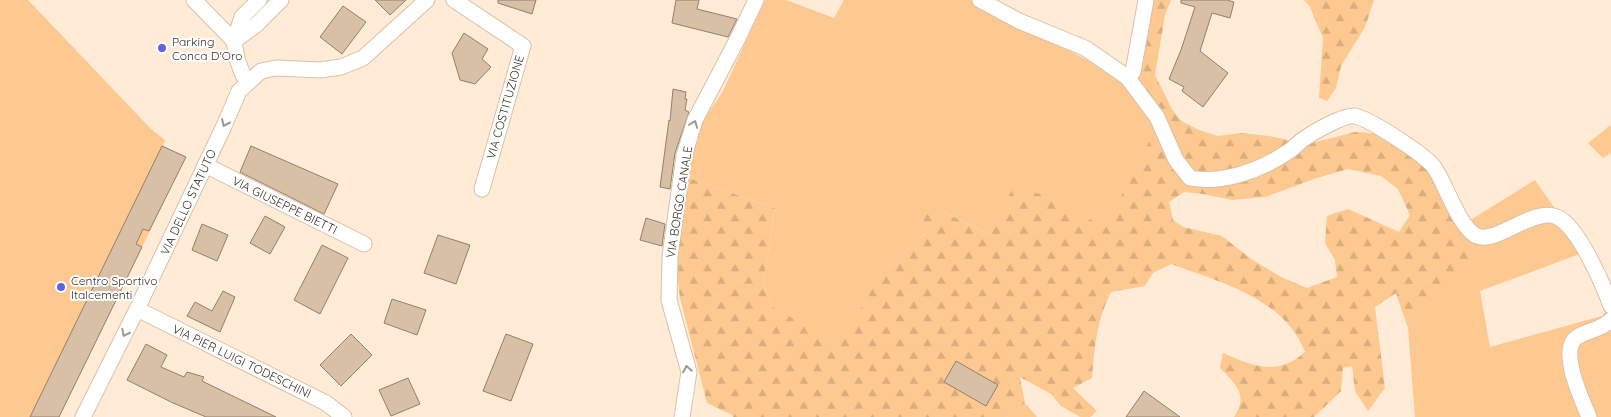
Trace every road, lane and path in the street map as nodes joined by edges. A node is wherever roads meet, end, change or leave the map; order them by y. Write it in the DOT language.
graph roads {
  1 [pos="194,0"];
  2 [pos="260,0"];
  3 [pos="281,0"];
  4 [pos="427,0"];
  5 [pos="454,0"];
  6 [pos="756,0"];
  7 [pos="980,0"];
  8 [pos="1146,0"];
  9 [pos="234,41"];
  10 [pos="1127,77"];
  11 [pos="249,82"];
  12 [pos="205,165"];
  13 [pos="482,189"];
  14 [pos="364,244"];
  15 [pos="1611,306"];
  16 [pos="137,309"];
  17 [pos="1611,320"];
  18 [pos="83,417"];
  19 [pos="344,417"];
  20 [pos="682,417"];
  21 [pos="1589,417"];
  1 -- 9 [label="street"];
  2 -- 9 [label="street"];
  3 -- 9 [label="street"];
  4 -- 11 [label="street"];
  5 -- 13 [label="street, VIA COSTITUZIONE"];
  20 -- 6 [label="street, VIA BORGO CANALE, one-way"];
  7 -- 10 [label="street"];
  8 -- 10 [label="street"];
  9 -- 11 [label="street"];
  10 -- 15 [label="street"];
  11 -- 12 [label="street, VIA DELLO STATUTO, one-way"];
  12 -- 14 [label="street, VIA GIUSEPPE BIETTI"];
  12 -- 16 [label="street, VIA DELLO STATUTO"];
  16 -- 18 [label="street, VIA DELLO STATUTO, one-way"];
  16 -- 19 [label="street, VIA PIER LUIGI TODESCHINI"];
  17 -- 21 [label="street"];
}
